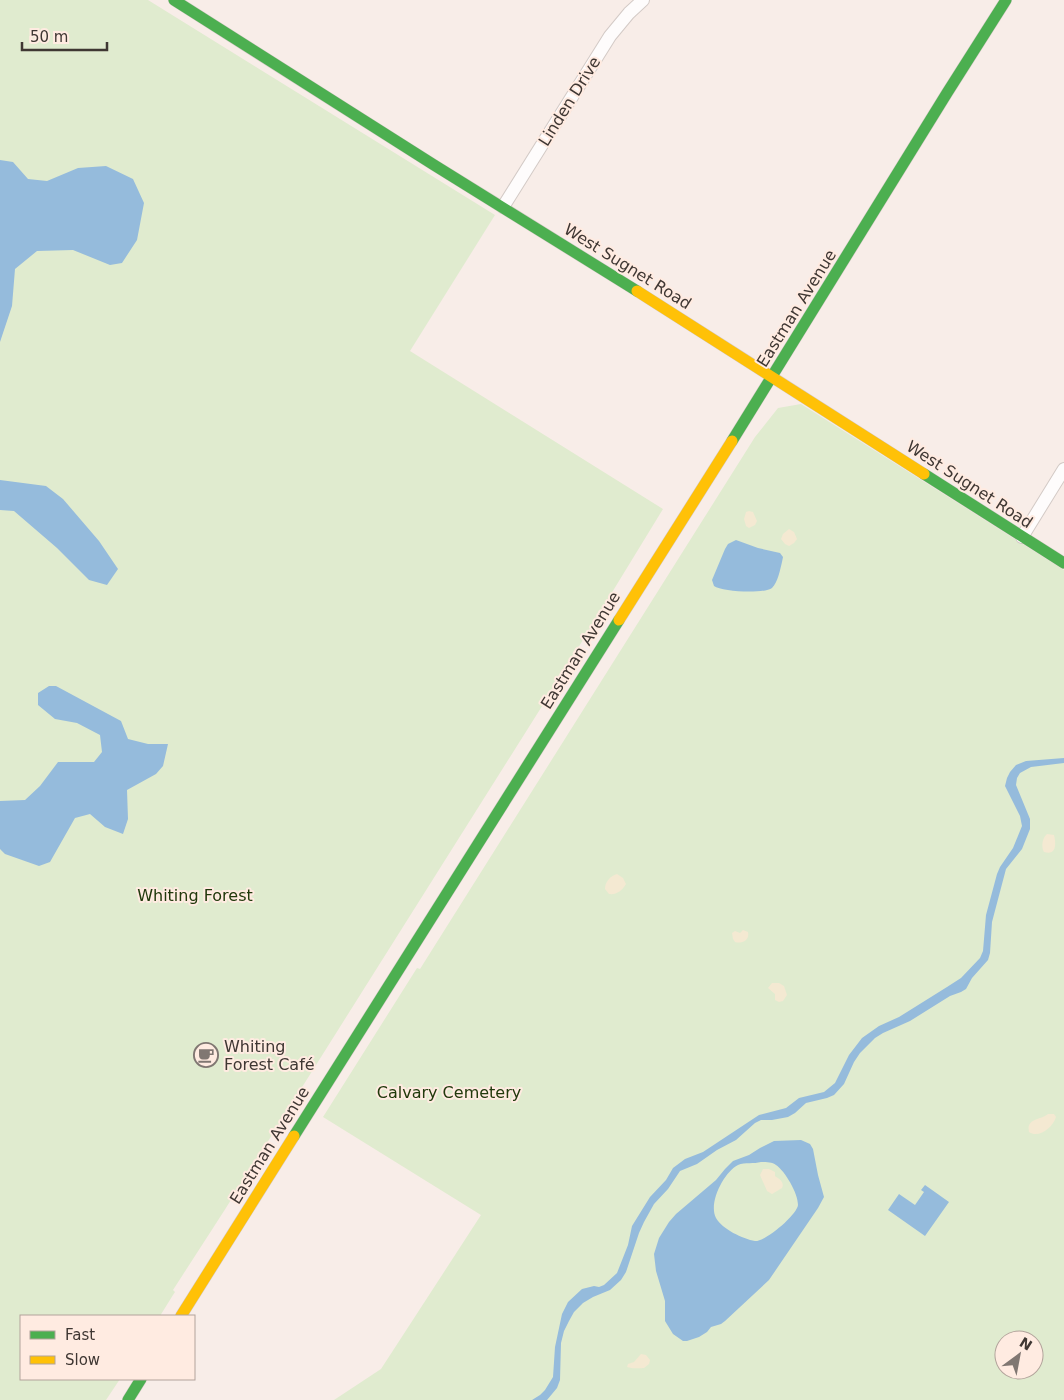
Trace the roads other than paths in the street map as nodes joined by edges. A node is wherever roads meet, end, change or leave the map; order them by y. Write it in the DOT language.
graph roads {
  1 [pos="174,0"];
  2 [pos="643,0"];
  3 [pos="1006,0"];
  4 [pos="503,207"];
  5 [pos="772,377"];
  6 [pos="1064,469"];
  7 [pos="1022,537"];
  8 [pos="1064,563"];
  9 [pos="182,1315"];
  10 [pos="140,1380"];
  11 [pos="128,1400"];
  1 -- 4 [label="main road, West Sugnet Road"];
  2 -- 4 [label="street, Linden Drive"];
  3 -- 5 [label="main road, Eastman Avenue"];
  4 -- 5 [label="main road, West Sugnet Road"];
  5 -- 7 [label="main road, West Sugnet Road"];
  5 -- 9 [label="main road, Eastman Avenue"];
  6 -- 7 [label="street"];
  7 -- 8 [label="main road, West Sugnet Road"];
  10 -- 11 [label="main road"];
}
